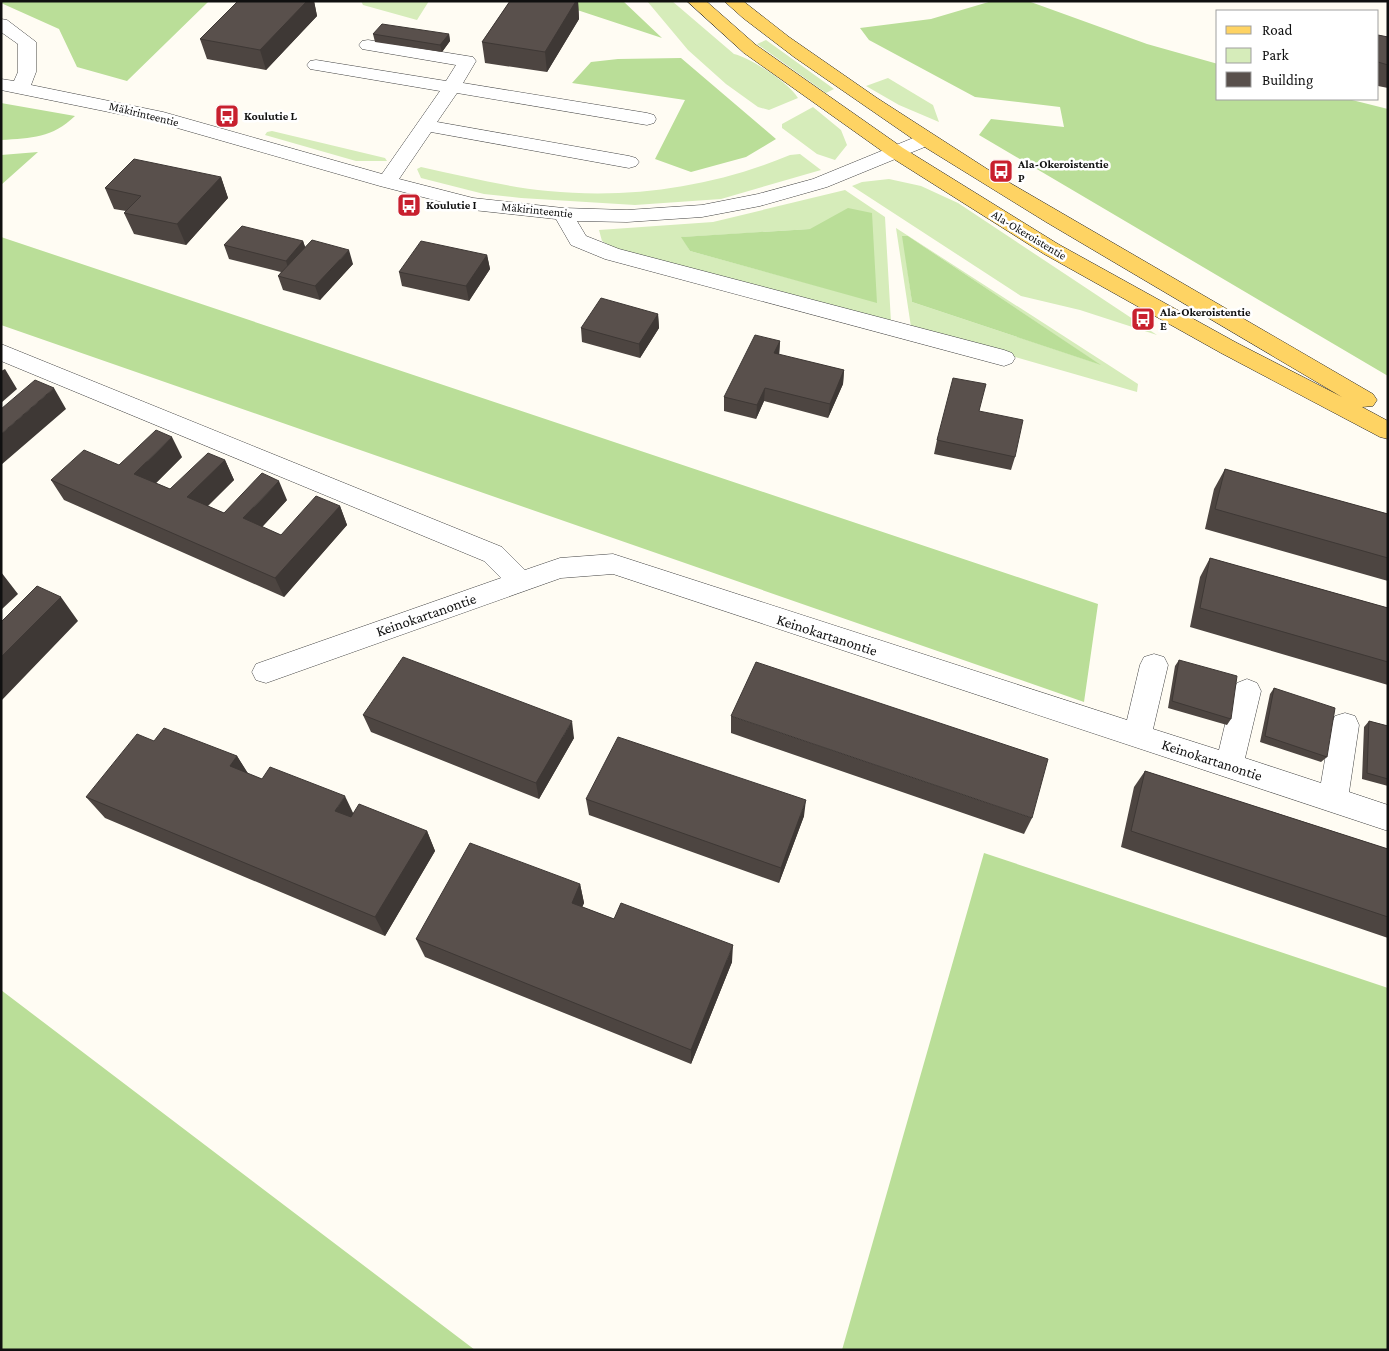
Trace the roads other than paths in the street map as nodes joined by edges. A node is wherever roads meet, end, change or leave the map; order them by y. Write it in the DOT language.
graph roads {
  1 [pos="695,1"];
  2 [pos="732,1"];
  3 [pos="1,24"];
  4 [pos="368,45"];
  5 [pos="316,65"];
  6 [pos="11,86"];
  7 [pos="452,88"];
  8 [pos="647,119"];
  9 [pos="426,126"];
  10 [pos="925,140"];
  11 [pos="896,152"];
  12 [pos="629,162"];
  13 [pos="387,182"];
  14 [pos="563,214"];
  15 [pos="1,352"];
  16 [pos="1004,358"];
  17 [pos="1388,414"];
  18 [pos="1388,431"];
  19 [pos="520,582"];
  20 [pos="1154,665"];
  21 [pos="266,672"];
  22 [pos="1247,691"];
  23 [pos="1345,725"];
  24 [pos="1137,736"];
  25 [pos="1229,766"];
  26 [pos="1333,800"];
  27 [pos="1388,818"];
  1 -- 11 [label="main road, Ala-Okeroistentie"];
  2 -- 10 [label="main road, Ala-Okeroistentie"];
  3 -- 6 [label="street"];
  4 -- 7 [label="street"];
  5 -- 7 [label="street"];
  6 -- 13 [label="street, Mäkirinteentie"];
  7 -- 8 [label="street"];
  7 -- 9 [label="street"];
  9 -- 12 [label="street"];
  9 -- 13 [label="street"];
  10 -- 11 [label="street, Mäkirinteentie"];
  10 -- 17 [label="main road, Ala-Okeroistentie"];
  11 -- 14 [label="street, Mäkirinteentie"];
  11 -- 18 [label="main road, Ala-Okeroistentie"];
  13 -- 14 [label="street, Mäkirinteentie"];
  14 -- 16 [label="street"];
  15 -- 19 [label="street"];
  19 -- 21 [label="street, Keinokartanontie"];
  19 -- 24 [label="street, Keinokartanontie"];
  20 -- 24 [label="street"];
  22 -- 25 [label="street"];
  23 -- 26 [label="street"];
  24 -- 25 [label="street, Keinokartanontie"];
  25 -- 26 [label="street, Keinokartanontie"];
  26 -- 27 [label="street, Keinokartanontie"];
}
